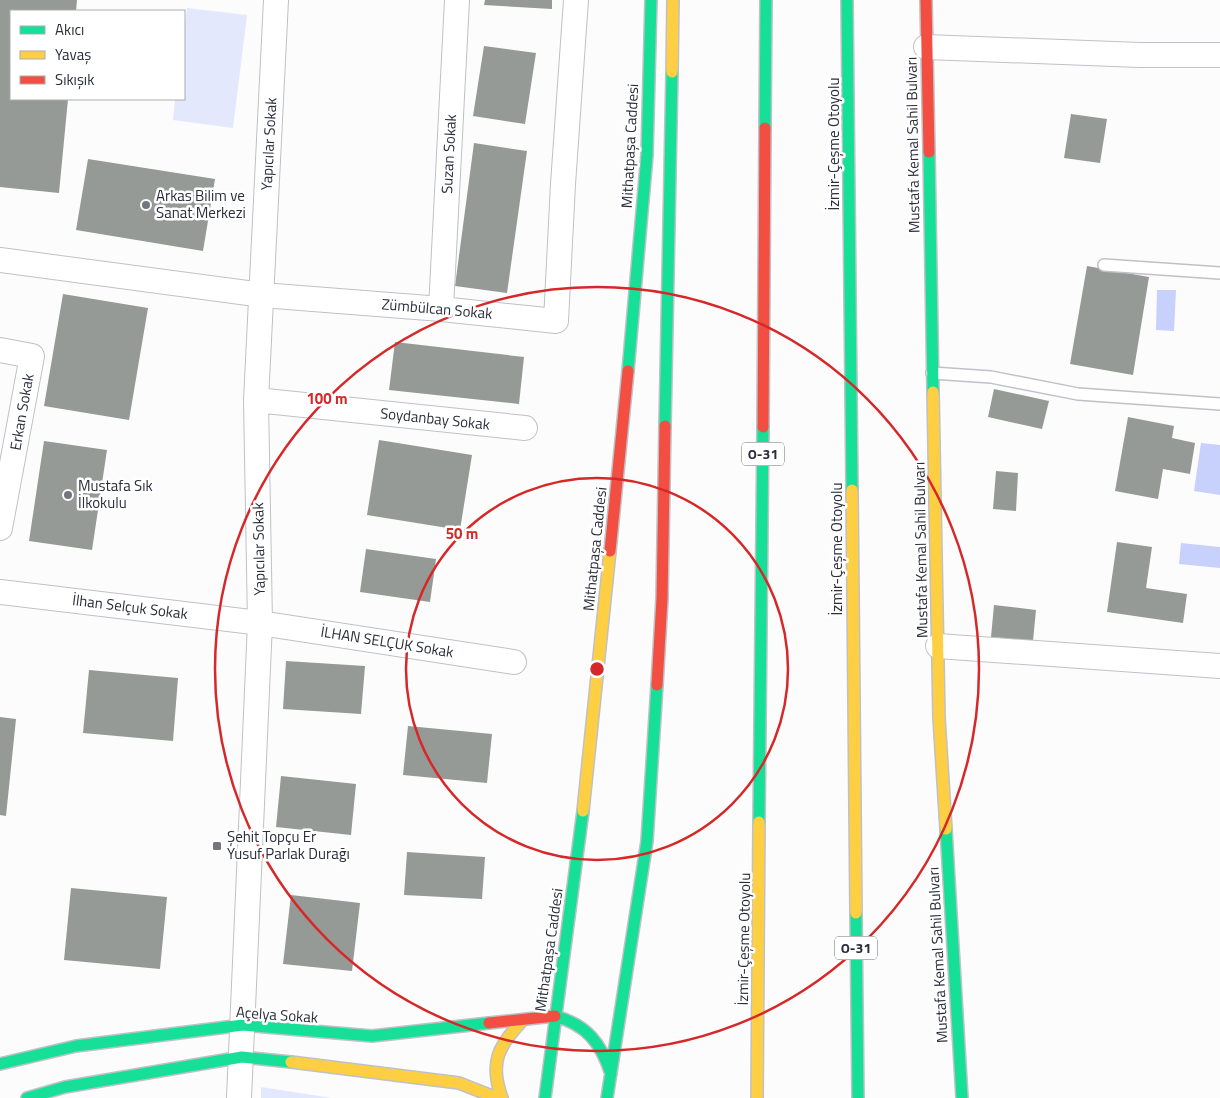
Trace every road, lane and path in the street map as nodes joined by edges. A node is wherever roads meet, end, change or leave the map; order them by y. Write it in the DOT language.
graph roads {
  1 [pos="276,0"];
  2 [pos="457,0"];
  3 [pos="576,0"];
  4 [pos="651,0"];
  5 [pos="673,0"];
  6 [pos="766,0"];
  7 [pos="847,0"];
  8 [pos="926,0"];
  9 [pos="926,47"];
  10 [pos="1220,56"];
  11 [pos="0,260"];
  12 [pos="1104,264"];
  13 [pos="1220,273"];
  14 [pos="262,295"];
  15 [pos="440,309"];
  16 [pos="0,350"];
  17 [pos="932,373"];
  18 [pos="256,400"];
  19 [pos="1220,404"];
  20 [pos="525,428"];
  21 [pos="0,528"];
  22 [pos="0,592"];
  23 [pos="260,623"];
  24 [pos="938,646"];
  25 [pos="514,662"];
  26 [pos="1220,666"];
  27 [pos="555,1016"];
  28 [pos="523,1020"];
  29 [pos="243,1025"];
  30 [pos="242,1056"];
  31 [pos="0,1064"];
  32 [pos="611,1074"];
  33 [pos="606,1095"];
  34 [pos="27,1098"];
  35 [pos="239,1098"];
  36 [pos="497,1098"];
  37 [pos="502,1098"];
  38 [pos="545,1098"];
  39 [pos="757,1098"];
  40 [pos="858,1098"];
  41 [pos="962,1098"];
  1 -- 14 [label="street, Yapıcılar Sokak"];
  2 -- 15 [label="street, Suzan Sokak"];
  3 -- 15 [label="street, Zümbülcan Sokak"];
  4 -- 27 [label="main road, Mithatpaşa Caddesi"];
  5 -- 32 [label="main road"];
  6 -- 39 [label="main road, İzmir-Çeşme Otoyolu / O-31"];
  7 -- 40 [label="main road, İzmir-Çeşme Otoyolu / O-31"];
  8 -- 9 [label="main road, Mustafa Kemal Sahil Bulvarı"];
  9 -- 10 [label="street"];
  9 -- 17 [label="main road, Mustafa Kemal Sahil Bulvarı"];
  11 -- 14 [label="street, Zümbülcan Sokak"];
  12 -- 13 [label="lane"];
  14 -- 15 [label="street, Zümbülcan Sokak"];
  14 -- 18 [label="street, Yapıcılar Sokak"];
  16 -- 21 [label="street, Erkan Sokak"];
  17 -- 19 [label="lane"];
  17 -- 24 [label="main road, Mustafa Kemal Sahil Bulvarı"];
  18 -- 20 [label="street, Soydanbay Sokak"];
  18 -- 23 [label="street, Yapıcılar Sokak"];
  22 -- 23 [label="street, İlhan Selçuk Sokak"];
  23 -- 25 [label="street, İLHAN SELÇUK Sokak"];
  23 -- 29 [label="street, Yapıcılar Sokak"];
  24 -- 26 [label="street"];
  24 -- 41 [label="main road, Mustafa Kemal Sahil Bulvarı"];
  27 -- 28 [label="main road, Açelya Sokak"];
  27 -- 32 [label="main road"];
  27 -- 38 [label="main road, Mithatpaşa Caddesi"];
  28 -- 29 [label="main road, Açelya Sokak"];
  28 -- 37 [label="main road"];
  29 -- 30 [label="street, Yapıcılar Sokak"];
  29 -- 31 [label="main road, Açelya Sokak"];
  30 -- 34 [label="main road"];
  30 -- 35 [label="street, Yapıcılar Sokak"];
  30 -- 36 [label="main road"];
  32 -- 33 [label="main road"];
}
